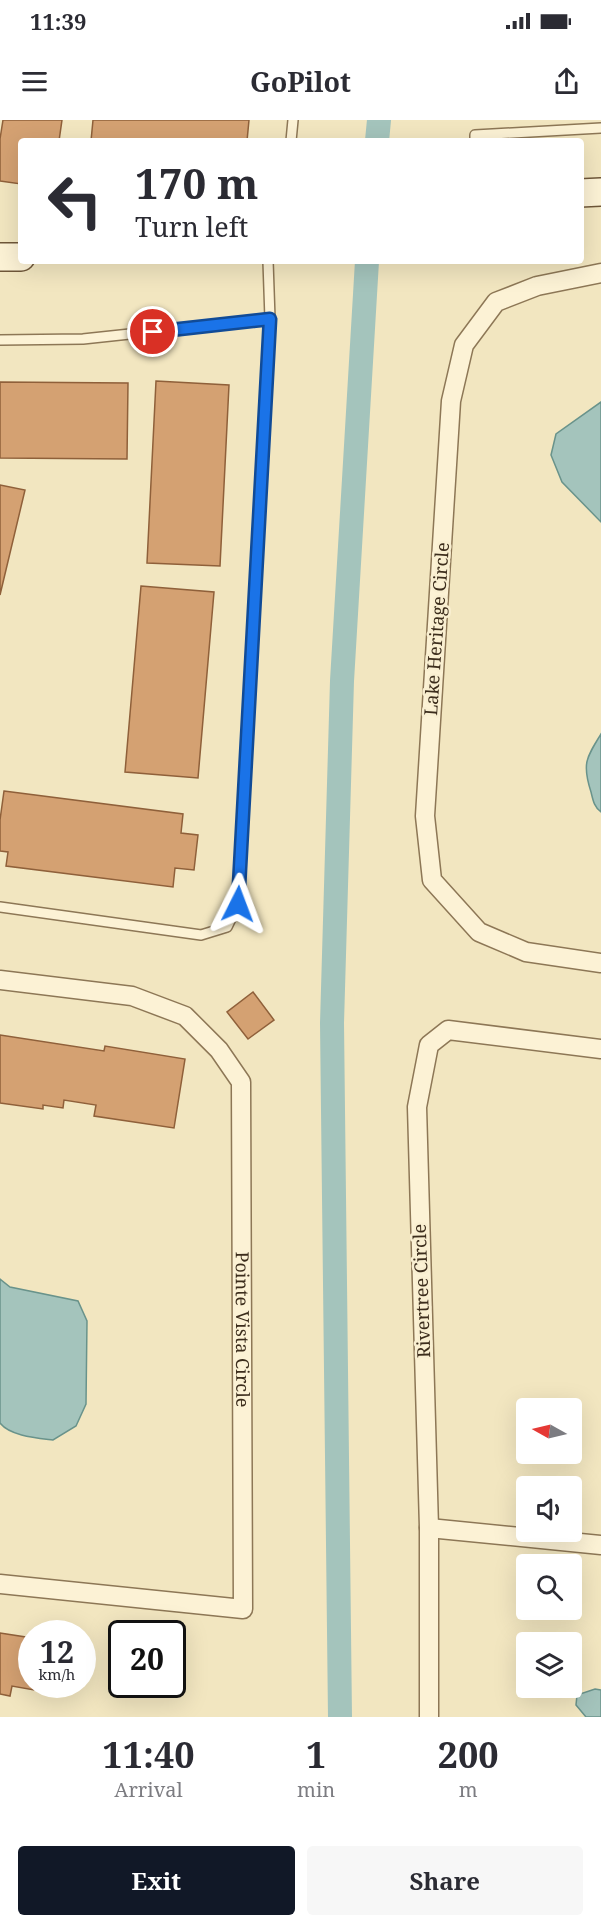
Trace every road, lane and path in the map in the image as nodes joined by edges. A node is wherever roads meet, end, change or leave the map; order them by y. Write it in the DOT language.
graph roads {
  1 [pos="293,120"];
  2 [pos="601,128"];
  3 [pos="291,138"];
  4 [pos="475,138"];
  5 [pos="601,192"];
  6 [pos="584,193"];
  7 [pos="0,257"];
  8 [pos="18,257"];
  9 [pos="268,264"];
  10 [pos="601,273"];
  11 [pos="270,319"];
  12 [pos="0,340"];
  13 [pos="0,907"];
  14 [pos="601,963"];
  15 [pos="0,980"];
  16 [pos="601,1048"];
  17 [pos="429,1528"];
  18 [pos="601,1545"];
  19 [pos="0,1584"];
  20 [pos="429,1717"];
  1 -- 3 [label="lane"];
  2 -- 4 [label="lane"];
  5 -- 6 [label="street"];
  7 -- 8 [label="street"];
  9 -- 11 [label="lane"];
  10 -- 14 [label="street, Lake Heritage Circle"];
  11 -- 12 [label="lane"];
  11 -- 13 [label="lane"];
  15 -- 19 [label="street, Pointe Vista Circle"];
  16 -- 17 [label="street, Rivertree Circle"];
  17 -- 18 [label="street"];
  17 -- 20 [label="street, Rivertree Circle"];
}
